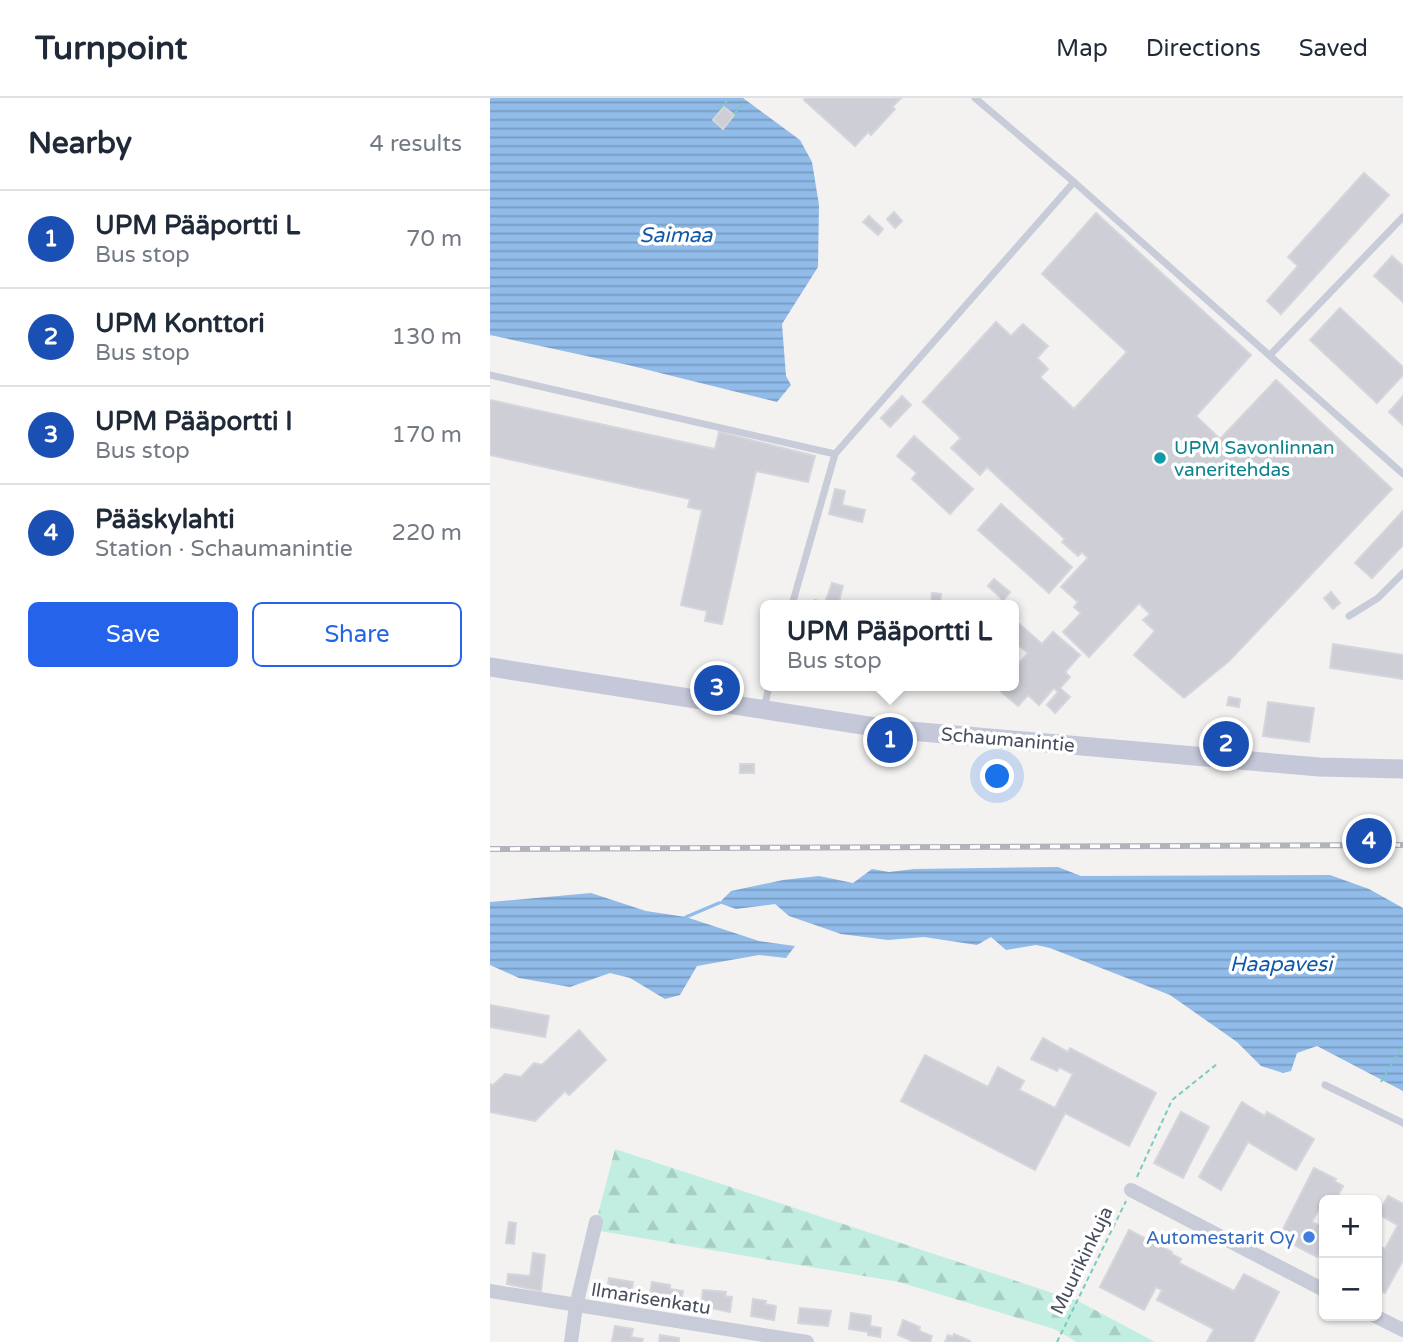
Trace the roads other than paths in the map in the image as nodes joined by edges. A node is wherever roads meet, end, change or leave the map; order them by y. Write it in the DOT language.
graph roads {
  1 [pos="975,98"];
  2 [pos="1074,182"];
  3 [pos="1403,217"];
  4 [pos="1270,355"];
  5 [pos="490,375"];
  6 [pos="835,454"];
  7 [pos="1403,474"];
  8 [pos="1403,573"];
  9 [pos="793,600"];
  10 [pos="1349,616"];
  11 [pos="490,667"];
  12 [pos="768,691"];
  13 [pos="763,710"];
  14 [pos="1403,769"];
  15 [pos="1325,1085"];
  16 [pos="1403,1123"];
  17 [pos="1131,1190"];
  18 [pos="596,1222"];
  19 [pos="1319,1287"];
  20 [pos="490,1291"];
  21 [pos="576,1306"];
  22 [pos="1382,1320"];
  23 [pos="1403,1330"];
  24 [pos="571,1342"];
  25 [pos="807,1342"];
  1 -- 2 [label="lane"];
  2 -- 4 [label="lane"];
  2 -- 6 [label="lane"];
  3 -- 4 [label="lane"];
  4 -- 7 [label="lane"];
  5 -- 6 [label="lane"];
  6 -- 9 [label="lane"];
  8 -- 10 [label="lane"];
  11 -- 13 [label="street, Schaumanintie"];
  12 -- 13 [label="lane"];
  13 -- 14 [label="street, Schaumanintie"];
  15 -- 16 [label="lane"];
  17 -- 19 [label="street"];
  18 -- 21 [label="street"];
  20 -- 21 [label="street, Ilmarisenkatu"];
  21 -- 24 [label="street"];
  21 -- 25 [label="street, Ilmarisenkatu"];
  22 -- 23 [label="street"];
}
